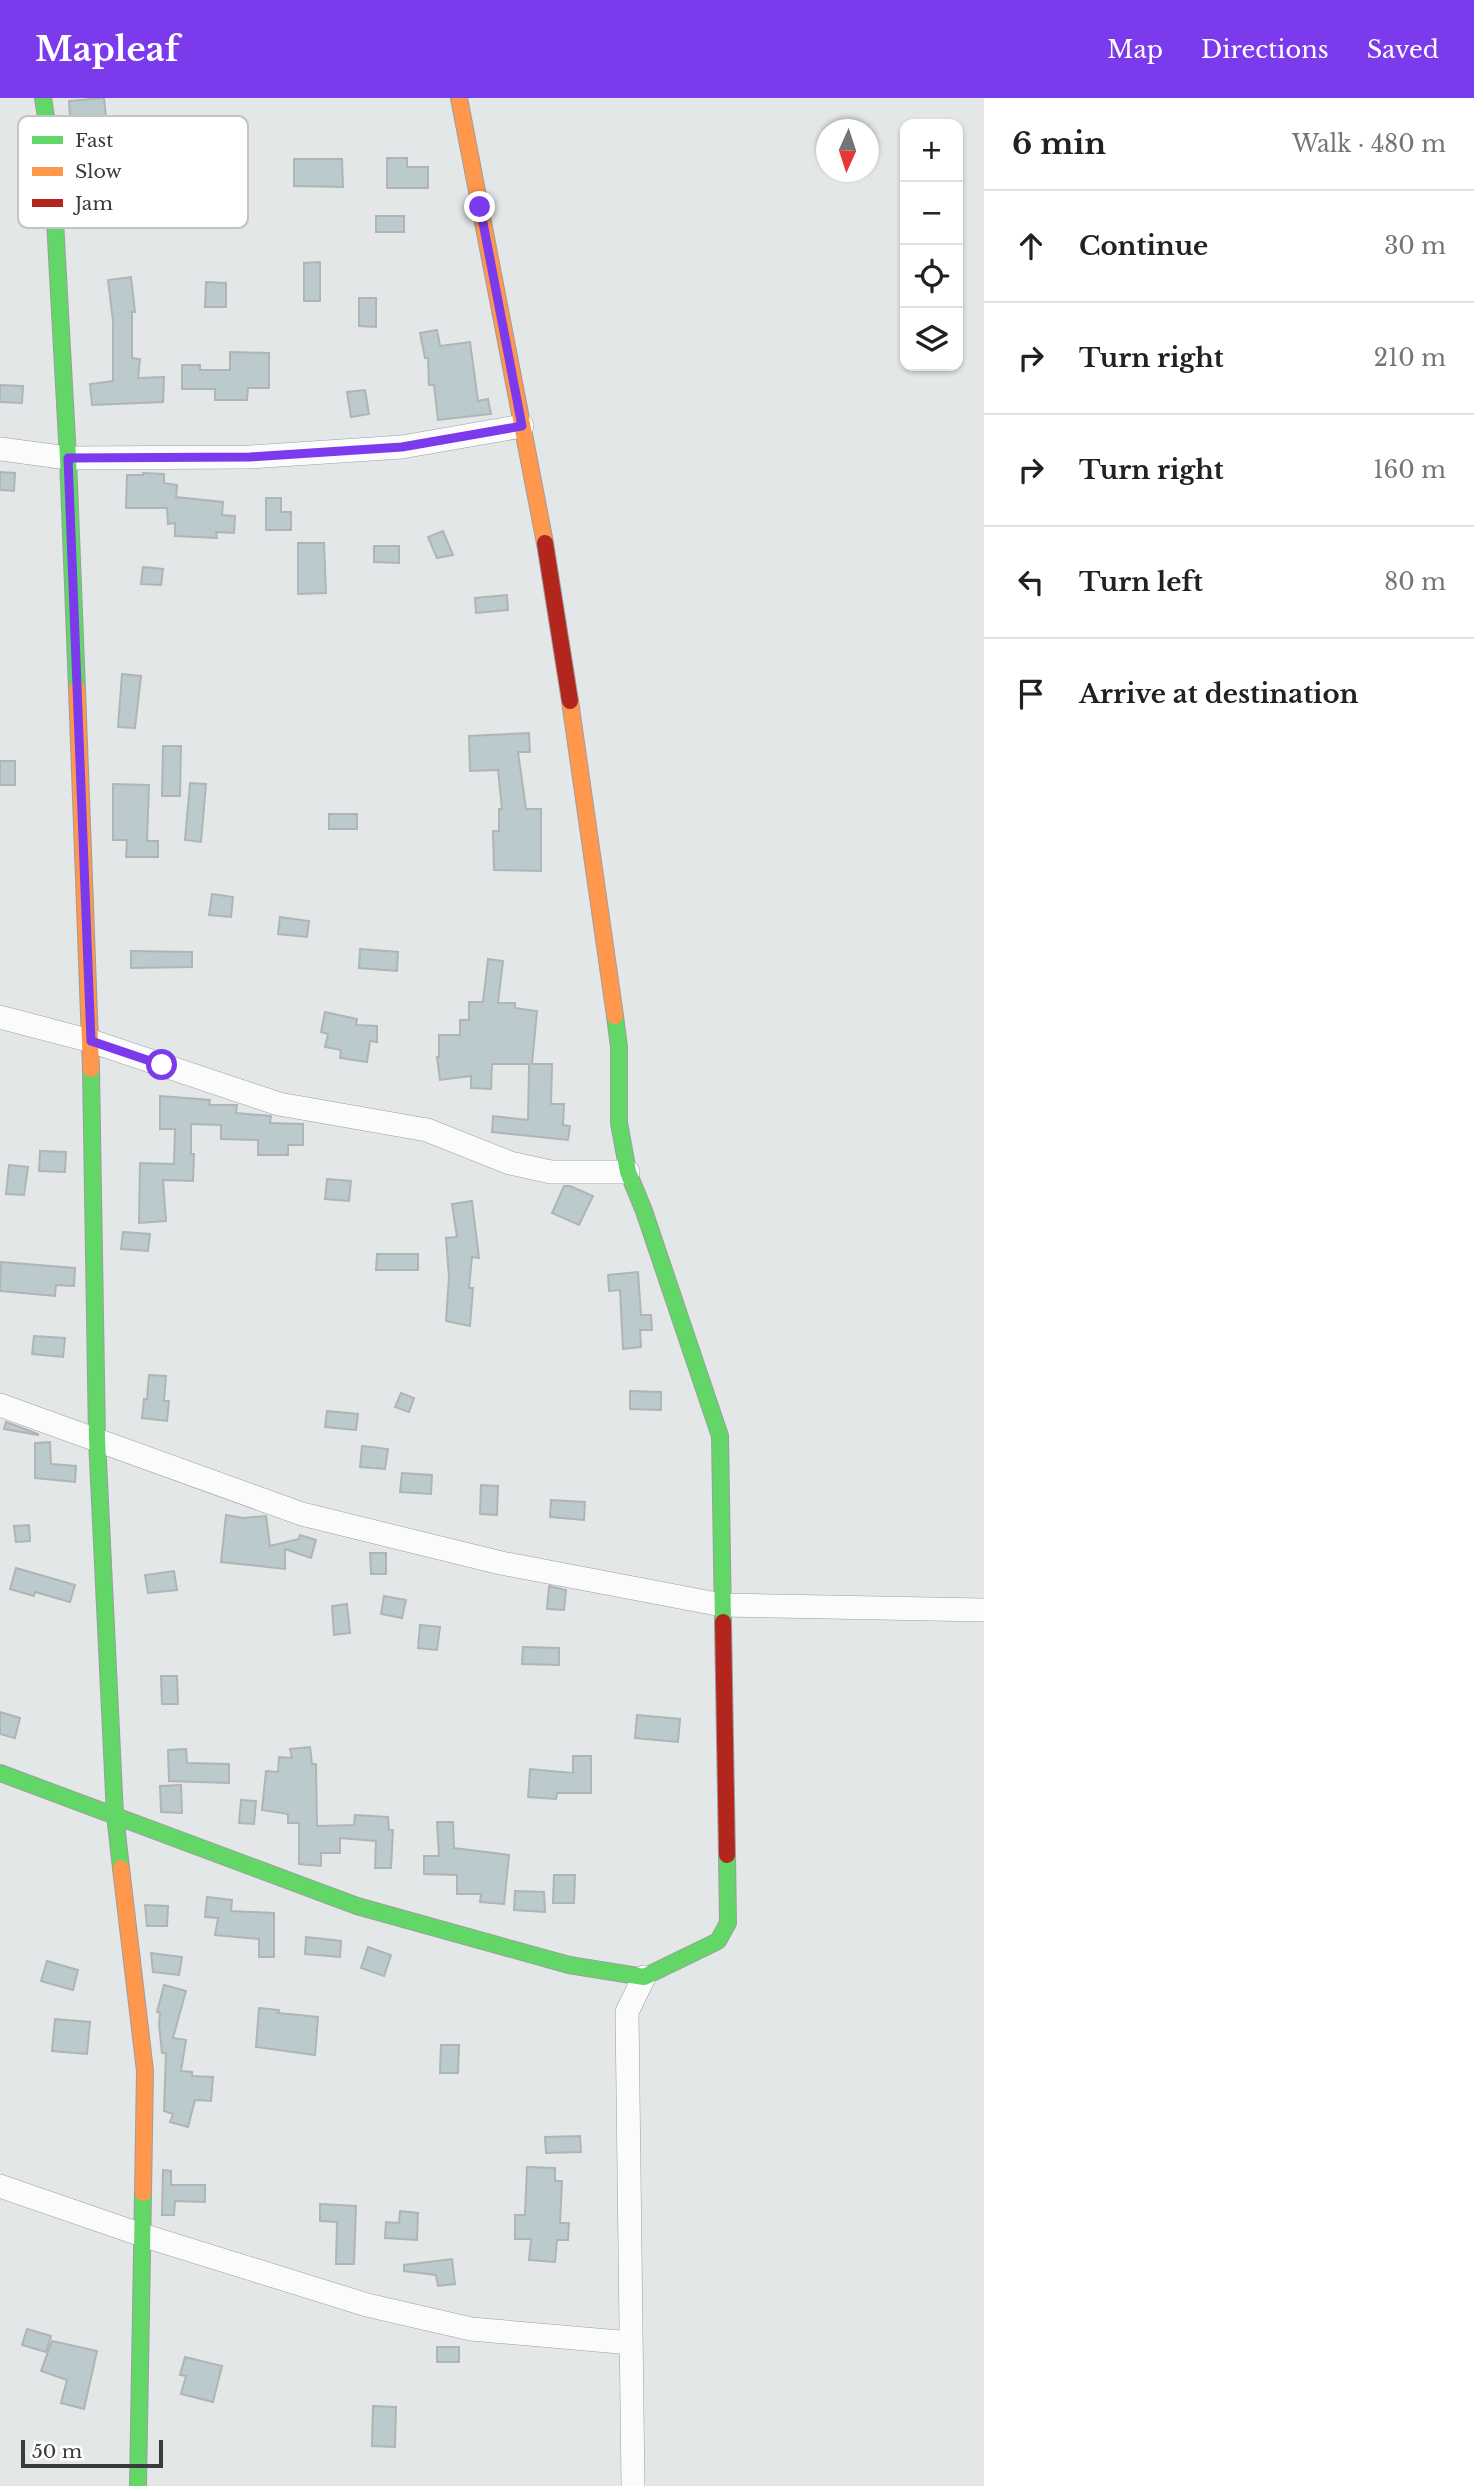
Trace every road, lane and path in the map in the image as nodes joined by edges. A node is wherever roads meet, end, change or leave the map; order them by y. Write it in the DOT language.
graph roads {
  1 [pos="43,98"];
  2 [pos="459,98"];
  3 [pos="46,116"];
  4 [pos="55,228"];
  5 [pos="522,426"];
  6 [pos="0,449"];
  7 [pos="68,458"];
  8 [pos="0,1017"];
  9 [pos="91,1041"];
  10 [pos="628,1172"];
  11 [pos="0,1405"];
  12 [pos="97,1439"];
  13 [pos="722,1605"];
  14 [pos="984,1610"];
  15 [pos="0,1773"];
  16 [pos="114,1815"];
  17 [pos="644,1978"];
  18 [pos="0,2186"];
  19 [pos="142,2235"];
  20 [pos="631,2343"];
  21 [pos="138,2486"];
  22 [pos="633,2486"];
  1 -- 3 [label="street"];
  2 -- 5 [label="street"];
  4 -- 7 [label="street"];
  5 -- 7 [label="street"];
  5 -- 10 [label="street"];
  6 -- 7 [label="street"];
  7 -- 9 [label="street"];
  8 -- 9 [label="street"];
  9 -- 10 [label="street"];
  9 -- 12 [label="street"];
  10 -- 13 [label="street"];
  11 -- 12 [label="street"];
  12 -- 13 [label="street"];
  12 -- 16 [label="street"];
  13 -- 14 [label="street"];
  13 -- 17 [label="street"];
  15 -- 16 [label="street"];
  16 -- 17 [label="street"];
  16 -- 19 [label="street"];
  17 -- 20 [label="street"];
  18 -- 19 [label="street"];
  19 -- 20 [label="street"];
  19 -- 21 [label="street"];
  20 -- 22 [label="street"];
}
